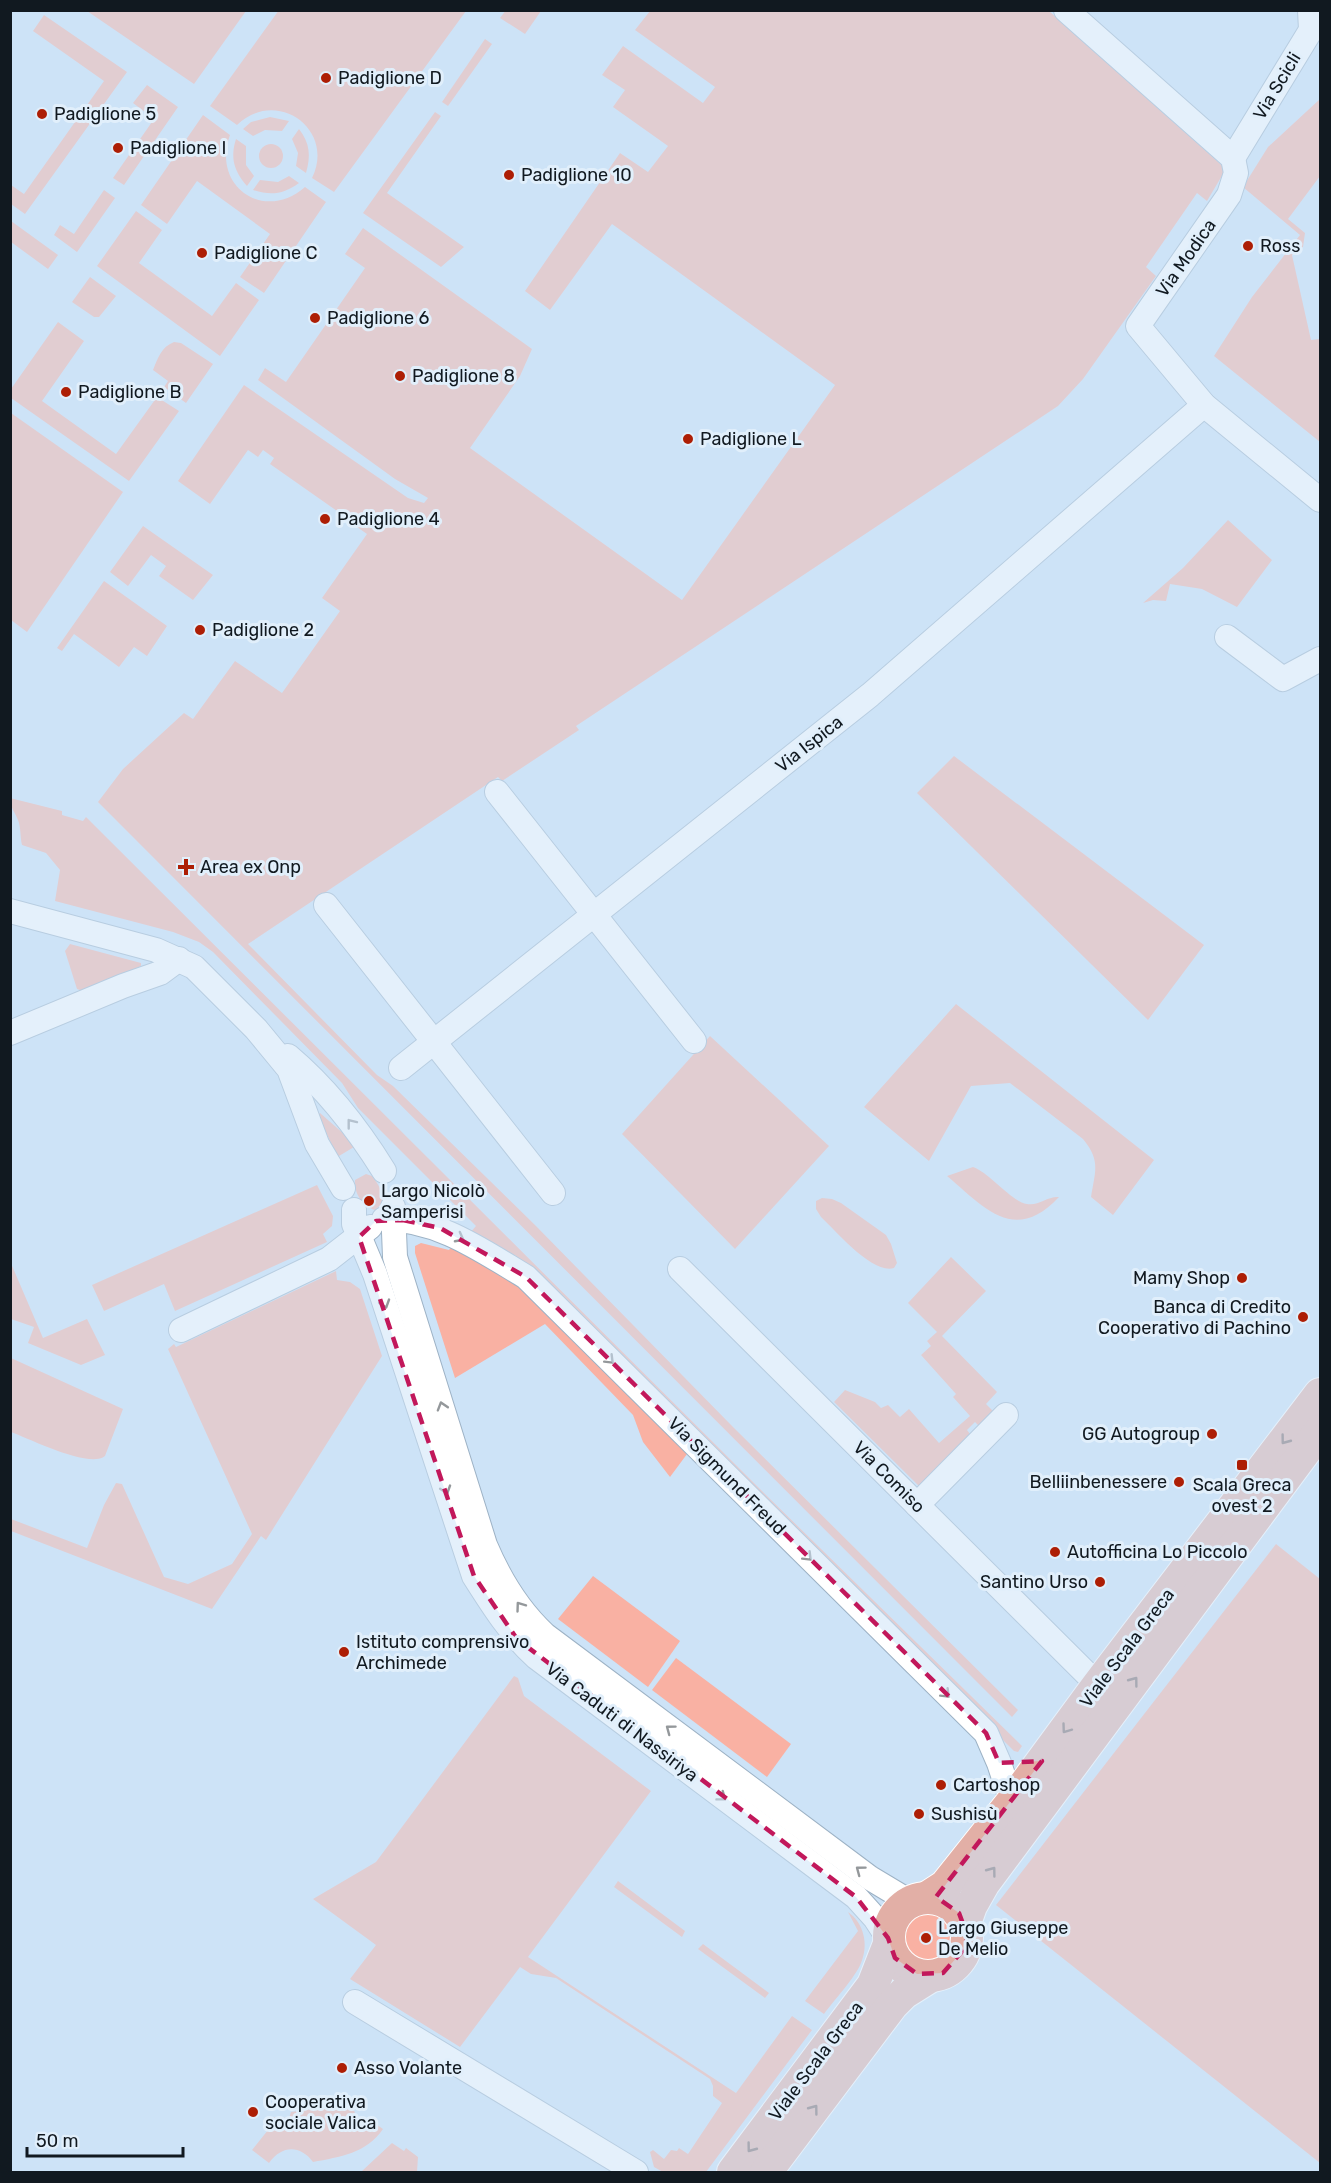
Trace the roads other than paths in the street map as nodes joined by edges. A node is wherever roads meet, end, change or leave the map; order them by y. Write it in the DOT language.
graph roads {
  1 [pos="1066,10"];
  2 [pos="1310,10"];
  3 [pos="1233,158"];
  4 [pos="1204,405"];
  5 [pos="1320,500"];
  6 [pos="1227,637"];
  7 [pos="1320,660"];
  8 [pos="497,792"];
  9 [pos="326,905"];
  10 [pos="10,911"];
  11 [pos="593,914"];
  12 [pos="179,959"];
  13 [pos="256,1029"];
  14 [pos="10,1033"];
  15 [pos="694,1041"];
  16 [pos="433,1042"];
  17 [pos="401,1068"];
  18 [pos="384,1171"];
  19 [pos="343,1188"];
  20 [pos="553,1194"];
  21 [pos="365,1227"];
  22 [pos="680,1269"];
  23 [pos="375,1274"];
  24 [pos="181,1330"];
  25 [pos="1320,1394"];
  26 [pos="1006,1415"];
  27 [pos="1320,1431"];
  28 [pos="917,1505"];
  29 [pos="1098,1685"];
  30 [pos="1042,1761"];
  31 [pos="999,1763"];
  32 [pos="1012,1802"];
  33 [pos="919,1899"];
  34 [pos="965,1923"];
  35 [pos="889,1941"];
  36 [pos="931,1976"];
  37 [pos="355,2002"];
  38 [pos="636,2172"];
  39 [pos="733,2172"];
  40 [pos="766,2172"];
  1 -- 3 [label="street"];
  2 -- 3 [label="street, Via Scicli"];
  3 -- 4 [label="street, Via Modica"];
  4 -- 5 [label="street, Via Modica"];
  4 -- 11 [label="street, Via Ispica"];
  6 -- 7 [label="street"];
  8 -- 11 [label="street"];
  9 -- 16 [label="street"];
  10 -- 12 [label="street"];
  11 -- 15 [label="street"];
  11 -- 16 [label="street, Via Ispica"];
  12 -- 13 [label="street"];
  12 -- 14 [label="street"];
  18 -- 13 [label="street, one-way"];
  13 -- 19 [label="street"];
  16 -- 17 [label="street, Via Ispica"];
  16 -- 20 [label="street"];
  18 -- 19 [label="street"];
  18 -- 21 [label="street"];
  19 -- 21 [label="street"];
  21 -- 23 [label="street, Via Caduti di Nassiriya"];
  21 -- 23 [label="street"];
  21 -- 24 [label="street"];
  21 -- 31 [label="street, Via Sigmund Freud, one-way"];
  33 -- 21 [label="street, Via Caduti di Nassiriya, one-way"];
  22 -- 28 [label="street, Via Comiso"];
  23 -- 35 [label="street, Via Caduti di Nassiriya, one-way"];
  25 -- 29 [label="main road, Viale Scala Greca, one-way"];
  26 -- 28 [label="street"];
  34 -- 27 [label="main road, Viale Scala Greca, one-way"];
  28 -- 29 [label="street, Via Comiso"];
  29 -- 30 [label="main road, Viale Scala Greca, one-way"];
  30 -- 31 [label="street"];
  30 -- 32 [label="main road, Viale Scala Greca"];
  31 -- 32 [label="street, Via Sigmund Freud"];
  32 -- 33 [label="main road, Viale Scala Greca"];
  33 -- 34 [label="main road"];
  33 -- 35 [label="main road"];
  34 -- 36 [label="main road"];
  35 -- 36 [label="main road"];
  35 -- 39 [label="main road, Viale Scala Greca, one-way"];
  40 -- 36 [label="main road, Viale Scala Greca, one-way"];
  37 -- 38 [label="street"];
}
